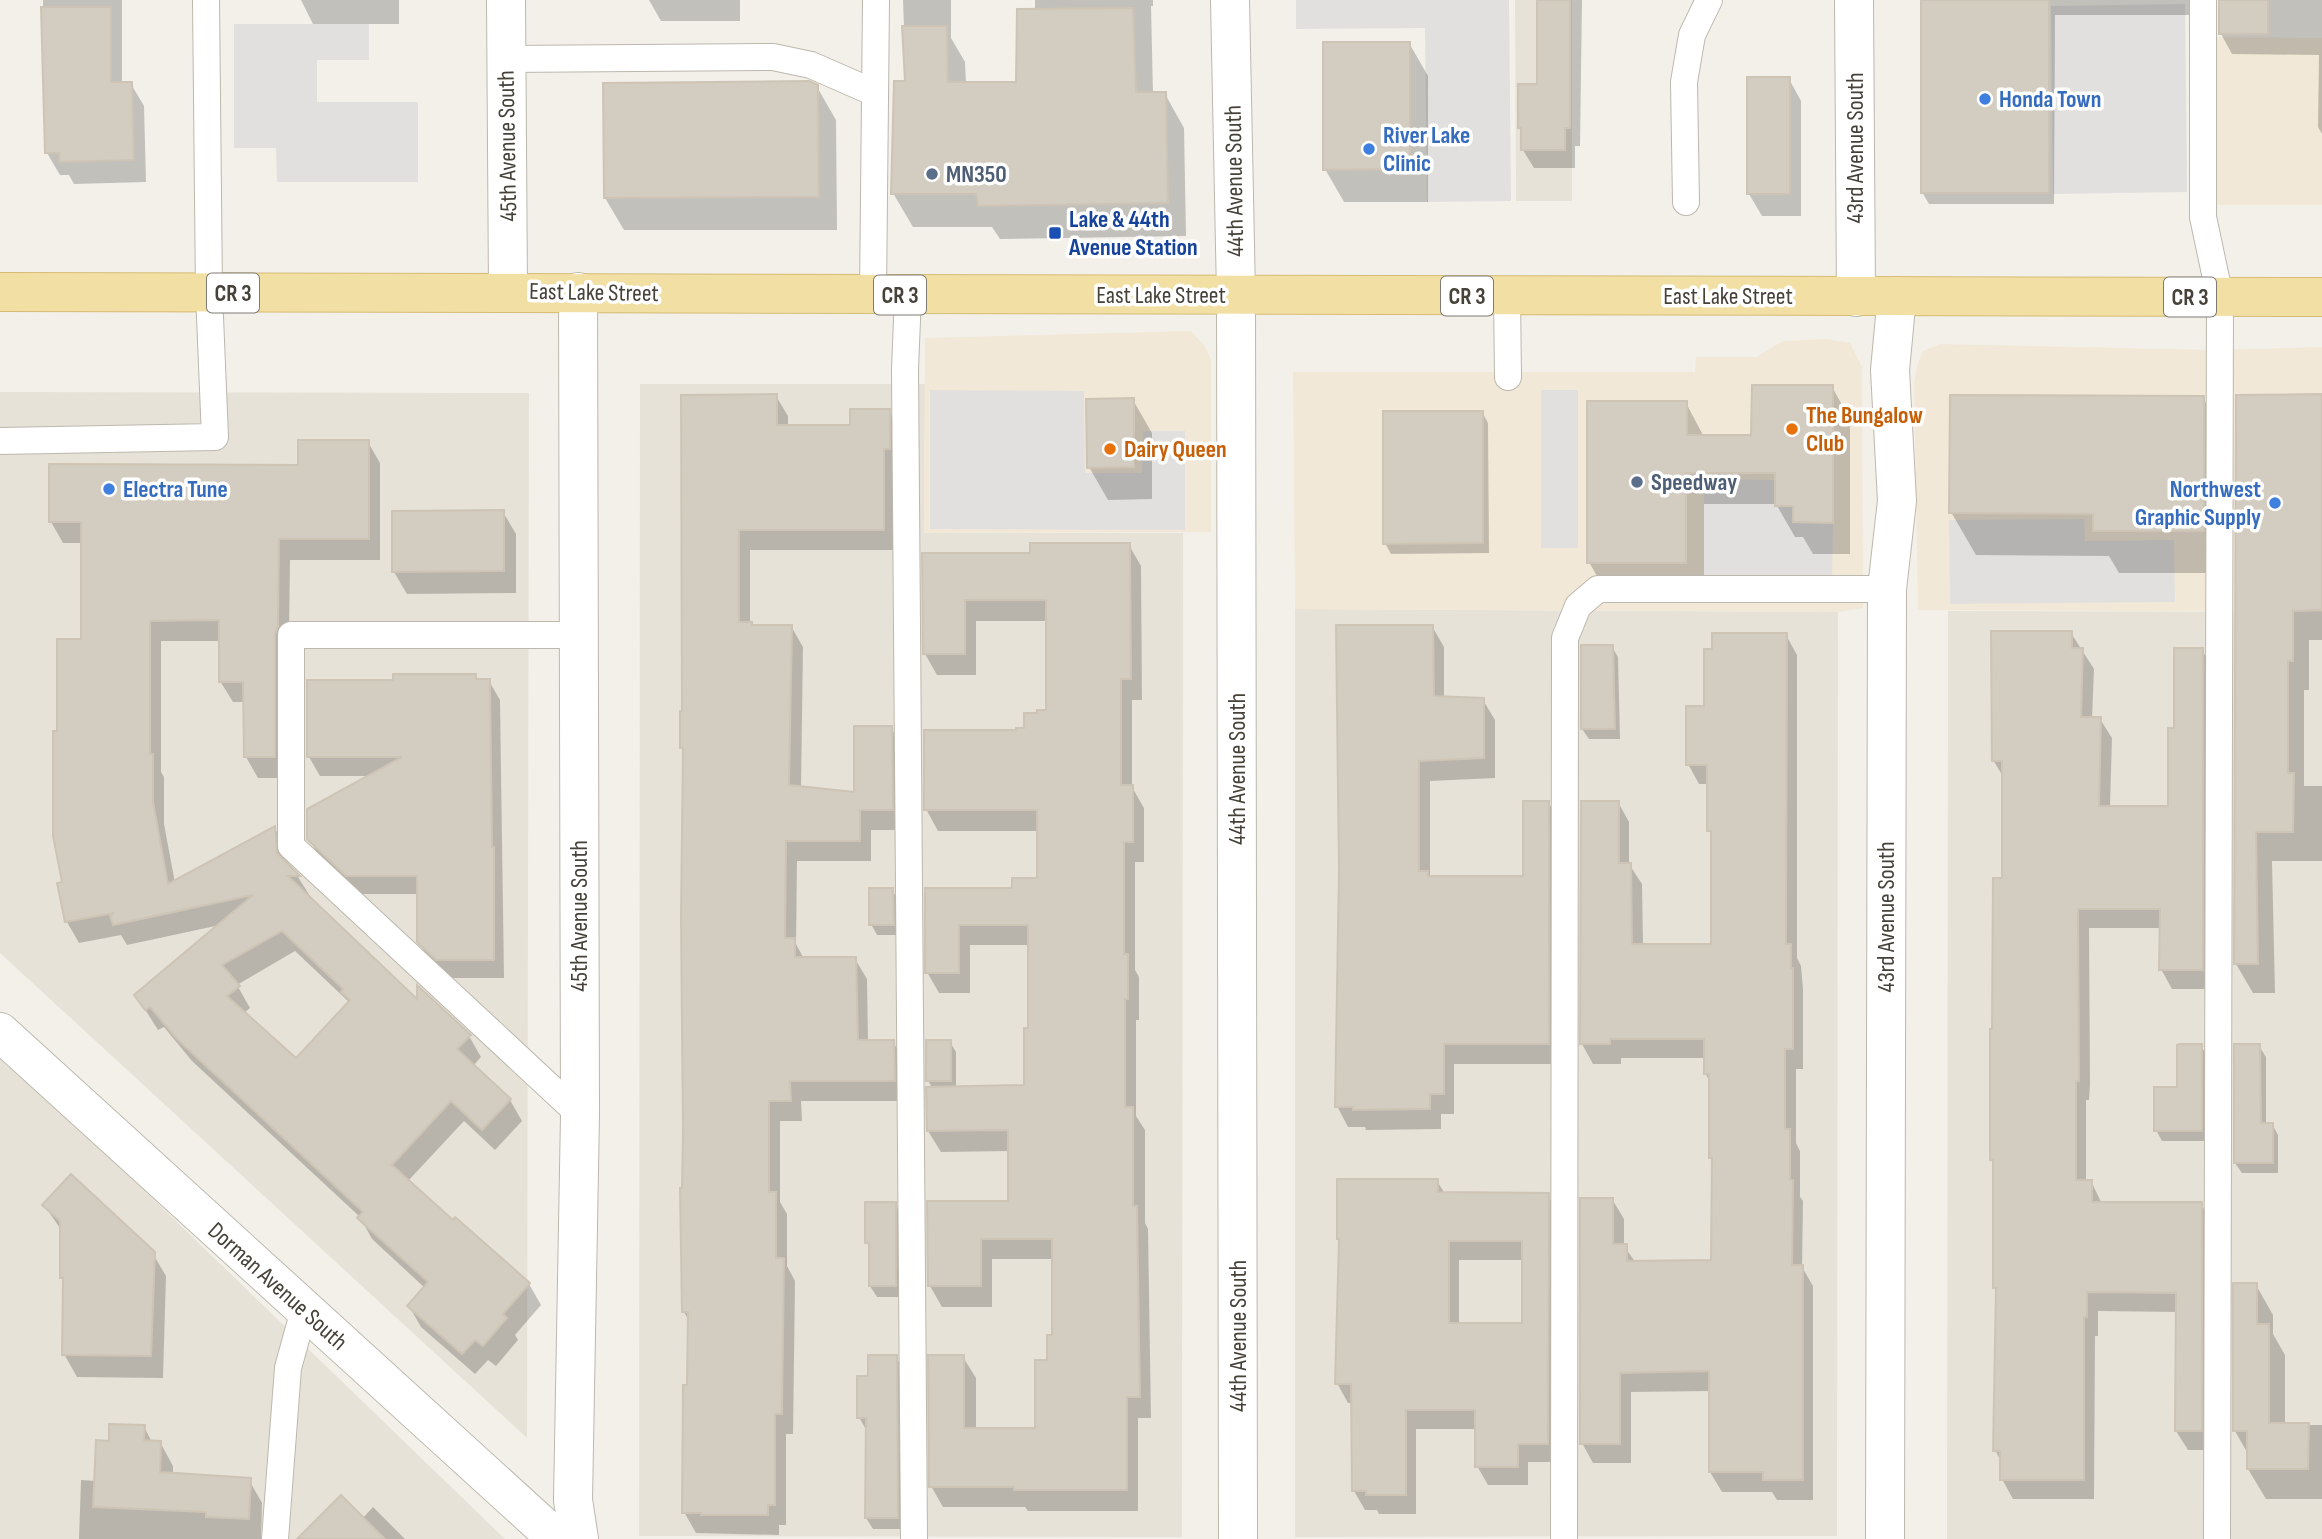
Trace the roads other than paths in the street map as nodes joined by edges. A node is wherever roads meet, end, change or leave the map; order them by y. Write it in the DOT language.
graph roads {
  1 [pos="206,0"];
  2 [pos="506,0"];
  3 [pos="876,0"];
  4 [pos="1230,0"];
  5 [pos="1710,0"];
  6 [pos="1854,0"];
  7 [pos="2203,0"];
  8 [pos="506,59"];
  9 [pos="875,93"];
  10 [pos="1686,202"];
  11 [pos="0,292"];
  12 [pos="508,292"];
  13 [pos="578,292"];
  14 [pos="209,293"];
  15 [pos="890,295"];
  16 [pos="1236,295"];
  17 [pos="1507,296"];
  18 [pos="1897,296"];
  19 [pos="1856,297"];
  20 [pos="2220,298"];
  21 [pos="2322,298"];
  22 [pos="1508,377"];
  23 [pos="0,441"];
  24 [pos="1887,589"];
  25 [pos="577,635"];
  26 [pos="0,1032"];
  27 [pos="580,1115"];
  28 [pos="304,1310"];
  29 [pos="275,1539"];
  30 [pos="557,1539"];
  31 [pos="579,1539"];
  32 [pos="914,1539"];
  33 [pos="1238,1539"];
  34 [pos="1564,1539"];
  35 [pos="1885,1539"];
  36 [pos="2217,1539"];
  1 -- 14 [label="lane"];
  2 -- 8 [label="street, 45th Avenue South"];
  3 -- 9 [label="lane"];
  4 -- 16 [label="street, 44th Avenue South"];
  5 -- 10 [label="lane"];
  6 -- 19 [label="street, 43rd Avenue South"];
  7 -- 20 [label="lane"];
  8 -- 9 [label="lane"];
  8 -- 12 [label="street, 45th Avenue South"];
  9 -- 15 [label="lane"];
  11 -- 14 [label="main road, East Lake Street / CR 3"];
  12 -- 13 [label="main road, East Lake Street / CR 3"];
  12 -- 14 [label="main road, East Lake Street / CR 3"];
  13 -- 15 [label="main road, East Lake Street / CR 3"];
  13 -- 25 [label="street, 45th Avenue South"];
  14 -- 23 [label="lane"];
  15 -- 16 [label="main road, East Lake Street / CR 3"];
  15 -- 32 [label="lane"];
  16 -- 17 [label="main road, East Lake Street / CR 3"];
  16 -- 33 [label="street, 44th Avenue South"];
  17 -- 19 [label="main road, East Lake Street / CR 3"];
  17 -- 22 [label="lane"];
  18 -- 19 [label="main road, East Lake Street / CR 3"];
  18 -- 20 [label="main road, East Lake Street / CR 3"];
  18 -- 24 [label="street, 43rd Avenue South"];
  20 -- 21 [label="main road, East Lake Street / CR 3"];
  20 -- 36 [label="lane"];
  24 -- 34 [label="lane"];
  24 -- 35 [label="street, 43rd Avenue South"];
  25 -- 27 [label="street, 45th Avenue South"];
  25 -- 27 [label="lane"];
  26 -- 28 [label="street, Dorman Avenue South"];
  27 -- 31 [label="street, 45th Avenue South"];
  28 -- 29 [label="lane"];
  28 -- 30 [label="street, Dorman Avenue South"];
}
